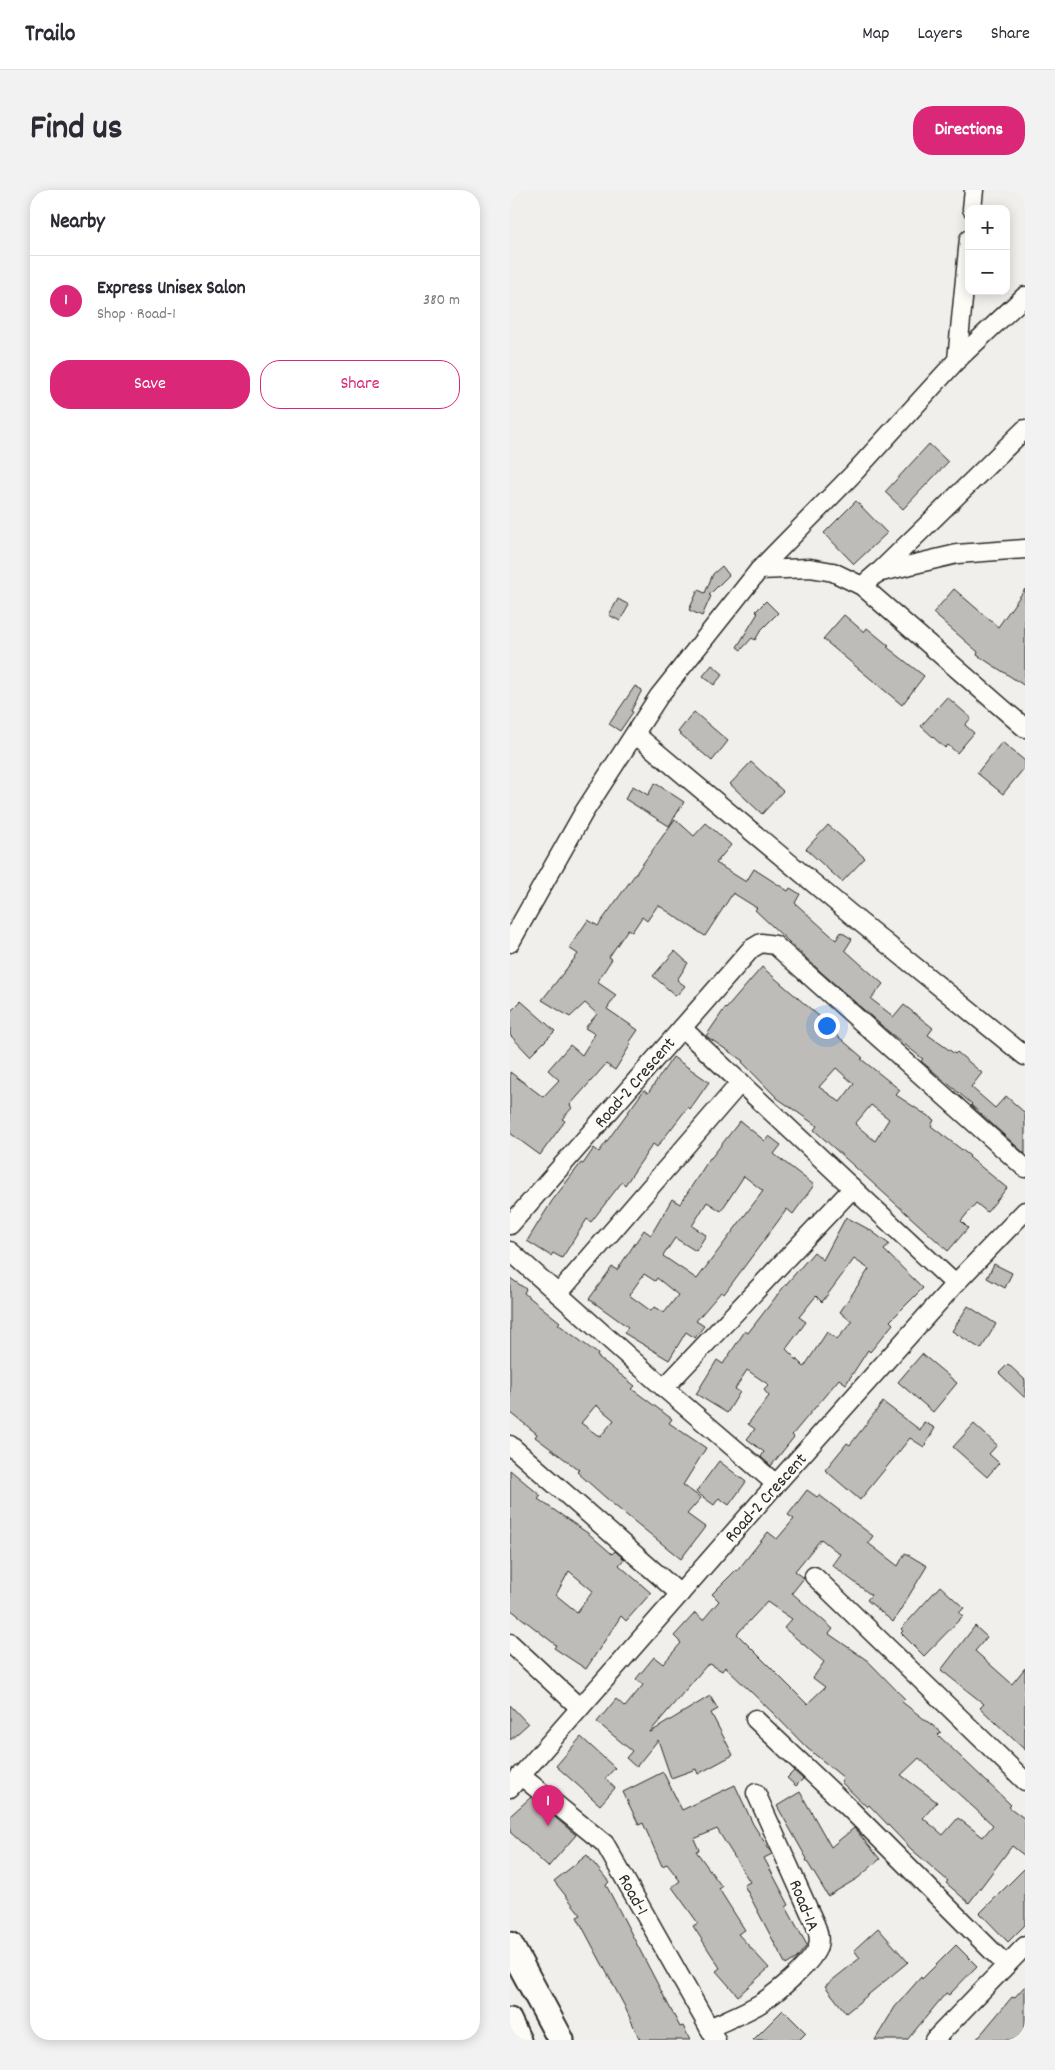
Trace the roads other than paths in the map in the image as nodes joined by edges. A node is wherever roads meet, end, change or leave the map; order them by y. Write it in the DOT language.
graph roads {
  1 [pos="974,190"];
  2 [pos="972,205"];
  3 [pos="968,250"];
  4 [pos="1025,296"];
  5 [pos="957,360"];
  6 [pos="1025,429"];
  7 [pos="1025,549"];
  8 [pos="759,570"];
  9 [pos="877,573"];
  10 [pos="862,586"];
  11 [pos="1025,728"];
  12 [pos="635,734"];
  13 [pos="530,908"];
  14 [pos="510,929"];
  15 [pos="510,943"];
  16 [pos="682,1028"];
  17 [pos="1025,1056"];
  18 [pos="741,1082"];
  19 [pos="1025,1168"];
  20 [pos="853,1188"];
  21 [pos="1025,1211"];
  22 [pos="510,1225"];
  23 [pos="510,1251"];
  24 [pos="955,1284"];
  25 [pos="558,1294"];
  26 [pos="664,1388"];
  27 [pos="510,1445"];
  28 [pos="776,1484"];
  29 [pos="814,1576"];
  30 [pos="680,1594"];
  31 [pos="510,1643"];
  32 [pos="580,1708"];
  33 [pos="755,1719"];
  34 [pos="1025,1781"];
  35 [pos="515,1782"];
  36 [pos="756,1793"];
  37 [pos="510,1945"];
  38 [pos="1025,1946"];
  39 [pos="1006,1965"];
  40 [pos="510,2020"];
  41 [pos="712,2034"];
  42 [pos="520,2040"];
  43 [pos="561,2040"];
  44 [pos="934,2040"];
  1 -- 2 [label="street"];
  3 -- 5 [label="street"];
  4 -- 5 [label="street"];
  5 -- 8 [label="street"];
  6 -- 9 [label="street"];
  7 -- 9 [label="street"];
  8 -- 10 [label="street"];
  8 -- 12 [label="street"];
  9 -- 10 [label="street"];
  10 -- 11 [label="street"];
  12 -- 13 [label="street"];
  12 -- 17 [label="street"];
  13 -- 14 [label="street"];
  13 -- 15 [label="street"];
  16 -- 18 [label="street"];
  16 -- 19 [label="street, Road-2 Crescent"];
  16 -- 22 [label="street, Road-2 Crescent"];
  18 -- 20 [label="street"];
  18 -- 25 [label="street"];
  20 -- 24 [label="street"];
  20 -- 26 [label="street"];
  21 -- 24 [label="street, Road-2 Crescent"];
  23 -- 25 [label="street"];
  24 -- 28 [label="street, Road-2 Crescent"];
  25 -- 26 [label="street"];
  26 -- 28 [label="street"];
  27 -- 30 [label="street"];
  28 -- 30 [label="street, Road-2 Crescent"];
  29 -- 34 [label="street"];
  30 -- 32 [label="street, Road-2 Crescent"];
  31 -- 32 [label="street"];
  32 -- 35 [label="street, Road-2 Crescent"];
  33 -- 39 [label="street"];
  35 -- 41 [label="street, Road-1"];
  36 -- 41 [label="street, Road-1A"];
  37 -- 43 [label="main road"];
  38 -- 39 [label="street"];
  39 -- 44 [label="street"];
  40 -- 42 [label="street"];
}
